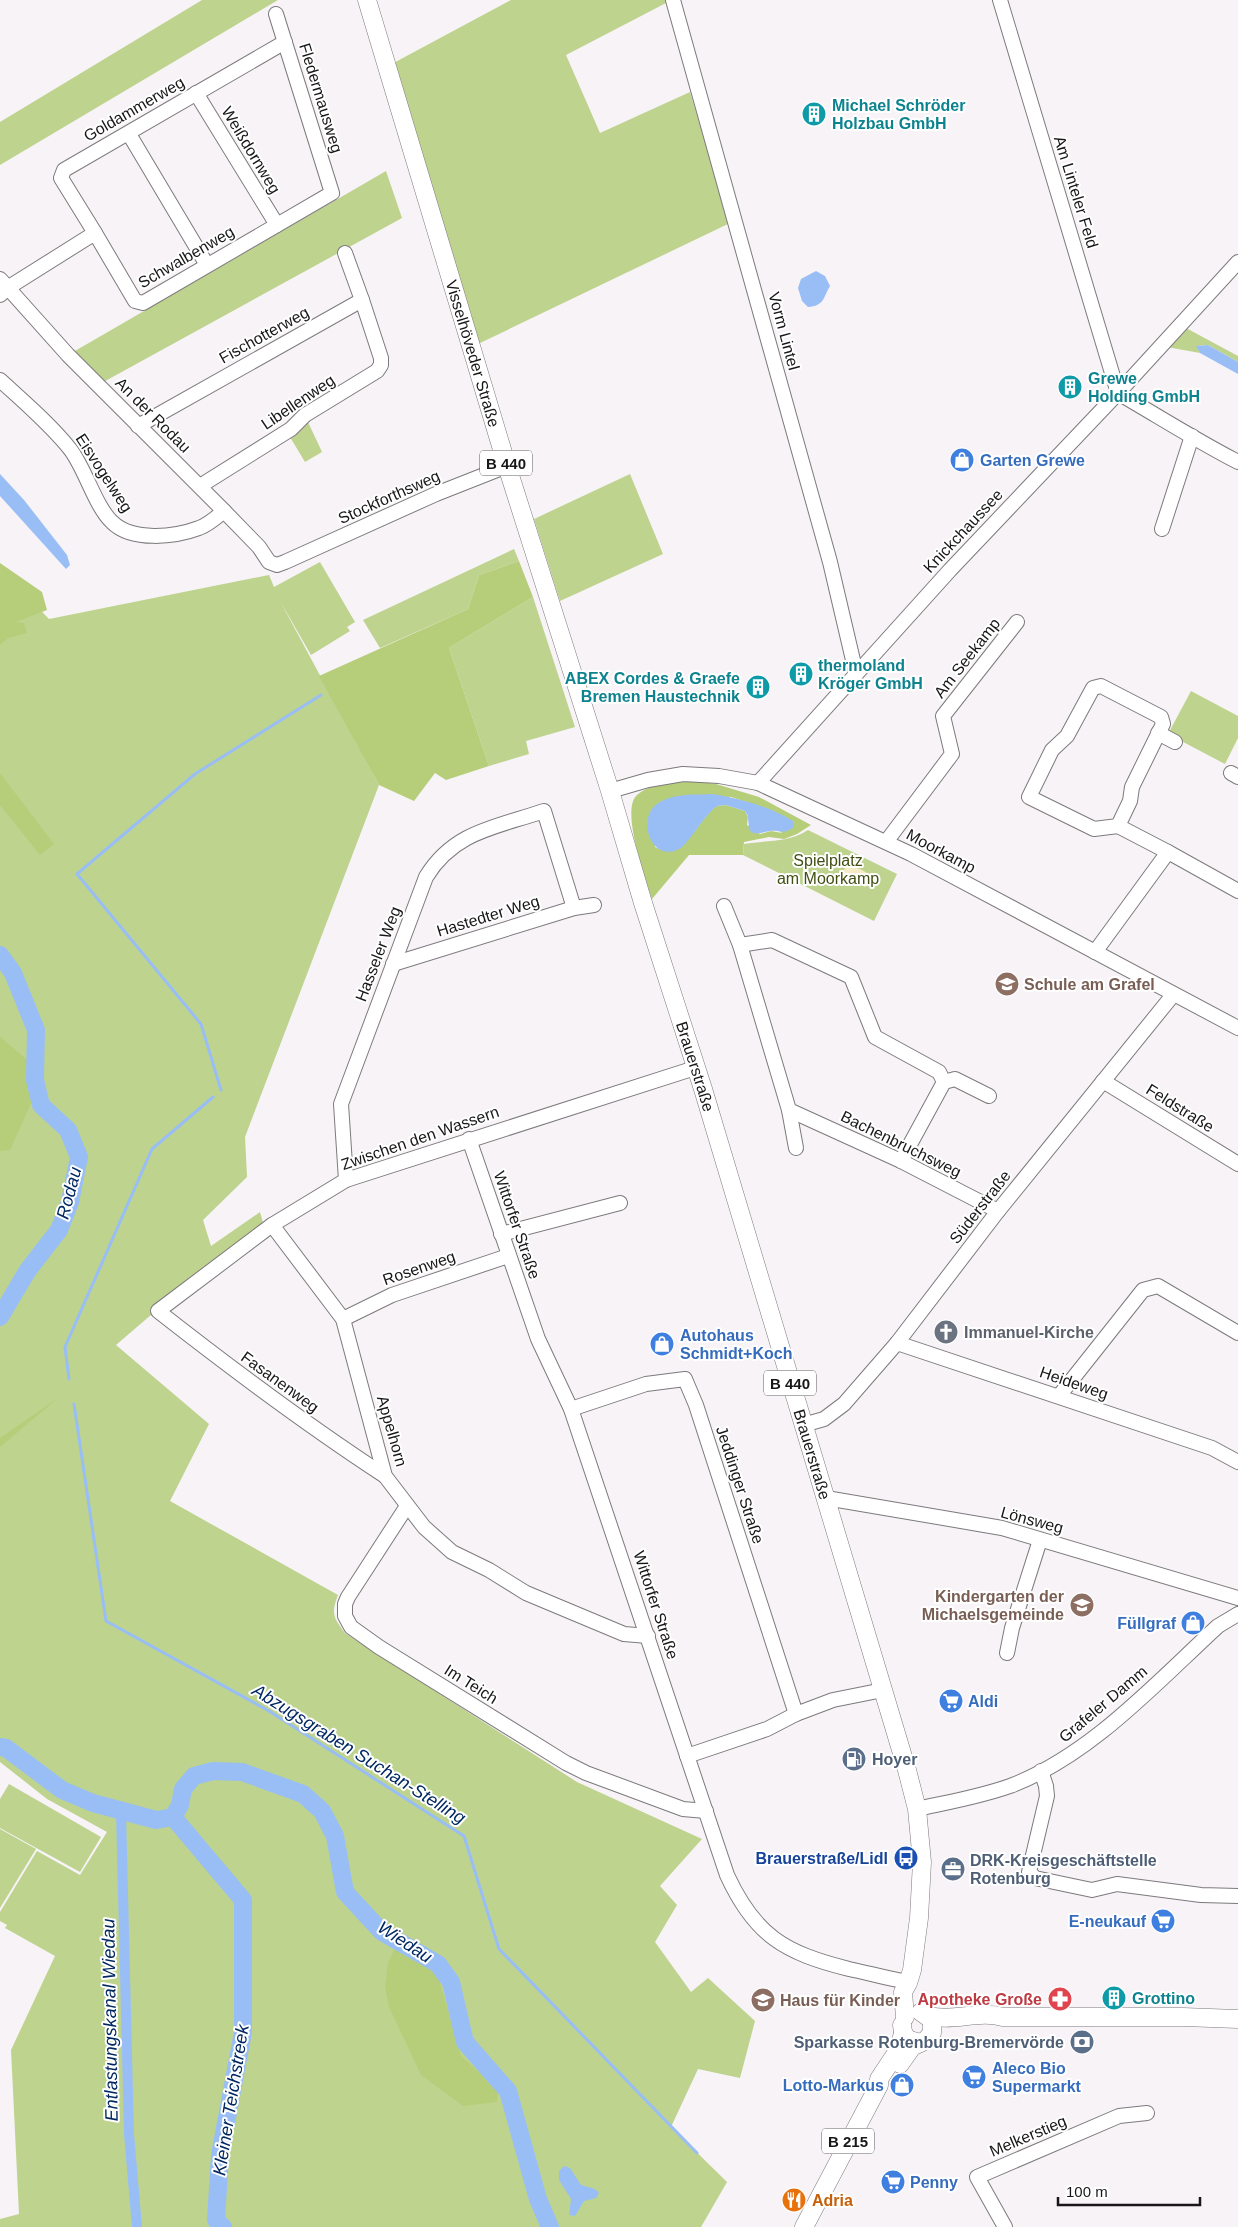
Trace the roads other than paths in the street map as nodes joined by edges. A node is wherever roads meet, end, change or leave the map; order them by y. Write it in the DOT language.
graph roads {
  1 [pos="367,0"];
  2 [pos="673,0"];
  3 [pos="1000,0"];
  4 [pos="276,14"];
  5 [pos="285,42"];
  6 [pos="196,94"];
  7 [pos="129,134"];
  8 [pos="332,194"];
  9 [pos="277,225"];
  10 [pos="95,233"];
  11 [pos="345,253"];
  12 [pos="1238,262"];
  13 [pos="207,265"];
  14 [pos="3,287"];
  15 [pos="362,300"];
  16 [pos="0,380"];
  17 [pos="1118,393"];
  18 [pos="138,426"];
  19 [pos="1192,436"];
  20 [pos="1238,462"];
  21 [pos="507,466"];
  22 [pos="200,486"];
  23 [pos="224,511"];
  24 [pos="1162,529"];
  25 [pos="285,562"];
  26 [pos="1017,622"];
  27 [pos="856,673"];
  28 [pos="1158,733"];
  29 [pos="1175,742"];
  30 [pos="758,783"];
  31 [pos="610,791"];
  32 [pos="1118,826"];
  33 [pos="886,842"];
  34 [pos="1168,852"];
  35 [pos="1238,891"];
  36 [pos="594,905"];
  37 [pos="724,906"];
  38 [pos="574,908"];
  39 [pos="740,946"];
  40 [pos="1095,952"];
  41 [pos="393,964"];
  42 [pos="1173,995"];
  43 [pos="1238,1028"];
  44 [pos="695,1068"];
  45 [pos="1103,1081"];
  46 [pos="944,1082"];
  47 [pos="989,1096"];
  48 [pos="789,1110"];
  49 [pos="469,1139"];
  50 [pos="796,1148"];
  51 [pos="901,1161"];
  52 [pos="1238,1164"];
  53 [pos="346,1180"];
  54 [pos="620,1203"];
  55 [pos="998,1211"];
  56 [pos="272,1225"];
  57 [pos="501,1234"];
  58 [pos="508,1256"];
  59 [pos="158,1311"];
  60 [pos="343,1319"];
  61 [pos="1238,1333"];
  62 [pos="897,1343"];
  63 [pos="1059,1396"];
  64 [pos="571,1409"];
  65 [pos="803,1425"];
  66 [pos="1238,1462"];
  67 [pos="385,1476"];
  68 [pos="826,1498"];
  69 [pos="407,1506"];
  70 [pos="1040,1540"];
  71 [pos="1224,1594"];
  72 [pos="1238,1598"];
  73 [pos="1235,1616"];
  74 [pos="648,1636"];
  75 [pos="1007,1653"];
  76 [pos="883,1690"];
  77 [pos="796,1714"];
  78 [pos="687,1756"];
  79 [pos="1041,1772"];
  80 [pos="917,1808"];
  81 [pos="706,1810"];
  82 [pos="1238,1896"];
  83 [pos="908,1982"];
  84 [pos="925,2013"];
  85 [pos="1003,2017"];
  86 [pos="1238,2019"];
  87 [pos="904,2025"];
  88 [pos="926,2038"];
  89 [pos="879,2084"];
  90 [pos="1147,2112"];
  91 [pos="804,2227"];
  92 [pos="1004,2227"];
  1 -- 21 [label="main road, Visselhöveder Straße / B 440"];
  2 -- 27 [label="street, Vorm Lintel"];
  3 -- 17 [label="street, Am Linteler Feld"];
  4 -- 5 [label="street, Fledermausweg"];
  5 -- 6 [label="street, Goldammerweg"];
  5 -- 8 [label="street, Fledermausweg"];
  6 -- 7 [label="street, Goldammerweg"];
  6 -- 9 [label="street, Weißdornweg"];
  7 -- 10 [label="street, Goldammerweg"];
  7 -- 13 [label="street"];
  8 -- 9 [label="street, Schwalbenweg"];
  9 -- 13 [label="street, Schwalbenweg"];
  10 -- 13 [label="street, Schwalbenweg"];
  10 -- 14 [label="street"];
  11 -- 15 [label="street"];
  12 -- 17 [label="street, Knickchaussee"];
  14 -- 18 [label="street, An der Rodau"];
  15 -- 18 [label="street, Fischotterweg"];
  15 -- 22 [label="street, Libellenweg"];
  16 -- 23 [label="street, Eisvogelweg"];
  17 -- 19 [label="street"];
  17 -- 27 [label="street, Knickchaussee"];
  18 -- 22 [label="street, An der Rodau"];
  19 -- 20 [label="street"];
  19 -- 24 [label="street"];
  21 -- 25 [label="street, Stockforthsweg"];
  21 -- 31 [label="main road, Visselhöveder Straße / B 440"];
  22 -- 23 [label="street, An der Rodau"];
  23 -- 25 [label="street, An der Rodau"];
  26 -- 33 [label="street, Am Seekamp"];
  27 -- 30 [label="street, Knickchaussee"];
  28 -- 29 [label="street"];
  28 -- 32 [label="street"];
  28 -- 32 [label="street"];
  30 -- 31 [label="street, Moorkamp"];
  30 -- 33 [label="street, Moorkamp"];
  31 -- 44 [label="main road, Brauerstraße / B 440"];
  32 -- 34 [label="street"];
  33 -- 40 [label="street, Moorkamp"];
  34 -- 35 [label="street"];
  34 -- 40 [label="street"];
  36 -- 38 [label="street, Hastedter Weg"];
  37 -- 39 [label="street"];
  38 -- 41 [label="street, Hastedter Weg"];
  38 -- 41 [label="street, Hasseler Weg"];
  39 -- 46 [label="street"];
  39 -- 48 [label="street"];
  40 -- 42 [label="street, Moorkamp"];
  41 -- 53 [label="street, Hasseler Weg"];
  42 -- 43 [label="street, Moorkamp"];
  42 -- 45 [label="street, Süderstraße"];
  44 -- 49 [label="street, Zwischen den Wassern"];
  44 -- 65 [label="main road, Brauerstraße / B 440"];
  45 -- 52 [label="street, Feldstraße"];
  45 -- 55 [label="street, Süderstraße"];
  46 -- 47 [label="street"];
  46 -- 51 [label="street"];
  48 -- 50 [label="street"];
  48 -- 51 [label="street, Bachenbruchsweg"];
  49 -- 53 [label="street, Zwischen den Wassern"];
  49 -- 57 [label="street, Wittorfer Straße"];
  51 -- 55 [label="street, Bachenbruchsweg"];
  53 -- 56 [label="street, Zwischen den Wassern"];
  54 -- 57 [label="street"];
  55 -- 62 [label="street, Süderstraße"];
  56 -- 59 [label="street, Zwischen den Wassern"];
  56 -- 60 [label="street, Appelhorn"];
  57 -- 58 [label="street, Wittorfer Straße"];
  58 -- 60 [label="street, Rosenweg"];
  58 -- 64 [label="street, Wittorfer Straße"];
  59 -- 67 [label="street, Fasanenweg"];
  60 -- 67 [label="street, Appelhorn"];
  61 -- 63 [label="street"];
  62 -- 63 [label="street, Heideweg"];
  62 -- 65 [label="street, Süderstraße"];
  63 -- 66 [label="street, Heideweg"];
  64 -- 74 [label="street, Wittorfer Straße"];
  64 -- 77 [label="street, Jeddinger Straße"];
  65 -- 68 [label="main road, Brauerstraße / B 440"];
  67 -- 69 [label="street, Appelhorn"];
  68 -- 70 [label="street, Lönsweg"];
  68 -- 76 [label="main road, Brauerstraße / B 440"];
  69 -- 74 [label="street, Appelhorn"];
  69 -- 81 [label="street, Im Teich"];
  70 -- 71 [label="street, Lönsweg"];
  70 -- 75 [label="street"];
  71 -- 72 [label="street, Lönsweg"];
  71 -- 73 [label="street"];
  73 -- 79 [label="street, Grafeler Damm"];
  74 -- 78 [label="street, Wittorfer Straße"];
  76 -- 77 [label="street"];
  76 -- 80 [label="main road, Brauerstraße / B 440"];
  77 -- 78 [label="street"];
  78 -- 81 [label="street, Wittorfer Straße"];
  79 -- 80 [label="street, Grafeler Damm"];
  79 -- 82 [label="street"];
  80 -- 83 [label="main road, Brauerstraße / B 440"];
  81 -- 83 [label="street, Wittorfer Straße"];
  83 -- 84 [label="main road"];
  83 -- 87 [label="main road, Brauerstraße / B 440"];
  84 -- 85 [label="main road, B 215"];
  84 -- 87 [label="main road"];
  84 -- 88 [label="main road"];
  85 -- 86 [label="main road, B 215"];
  85 -- 88 [label="main road, B 215"];
  87 -- 88 [label="main road"];
  87 -- 89 [label="main road, B 215"];
  88 -- 89 [label="main road, B 215"];
  89 -- 91 [label="main road, B 215"];
  90 -- 92 [label="street, Melkerstieg"];
}
